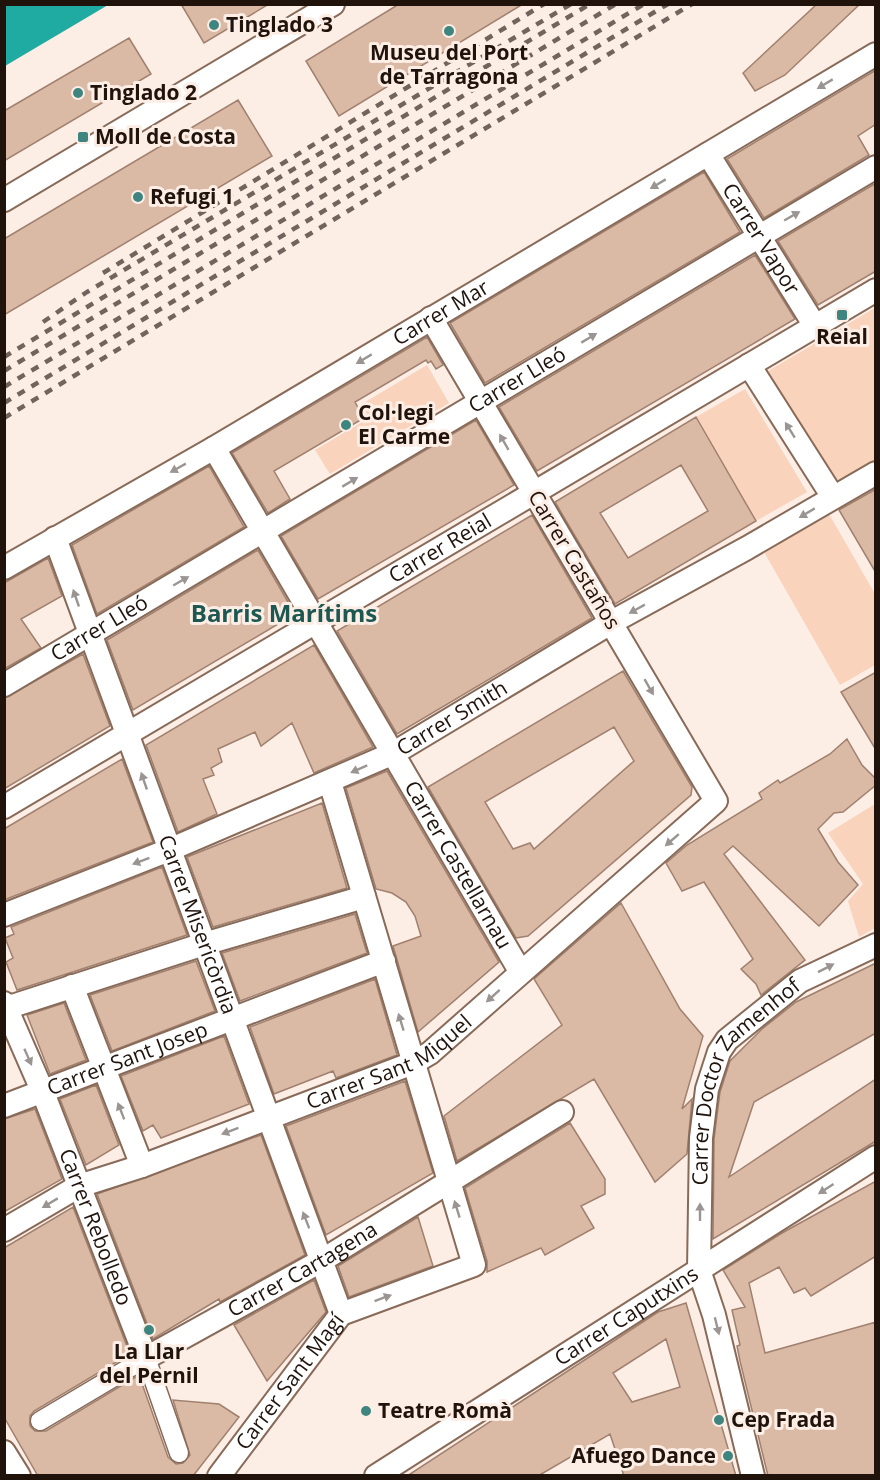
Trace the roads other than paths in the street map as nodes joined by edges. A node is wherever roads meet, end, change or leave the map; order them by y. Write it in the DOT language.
graph roads {
  1 [pos="333,4"];
  2 [pos="876,54"];
  3 [pos="708,154"];
  4 [pos="876,167"];
  5 [pos="4,200"];
  6 [pos="758,236"];
  7 [pos="876,290"];
  8 [pos="431,318"];
  9 [pos="815,326"];
  10 [pos="749,365"];
  11 [pos="482,403"];
  12 [pos="214,448"];
  13 [pos="876,473"];
  14 [pos="533,493"];
  15 [pos="833,497"];
  16 [pos="265,532"];
  17 [pos="54,538"];
  18 [pos="4,568"];
  19 [pos="316,622"];
  20 [pos="612,622"];
  21 [pos="89,634"];
  22 [pos="4,685"];
  23 [pos="128,735"];
  24 [pos="394,753"];
  25 [pos="330,782"];
  26 [pos="716,801"];
  27 [pos="4,807"];
  28 [pos="168,850"];
  29 [pos="364,897"];
  30 [pos="4,915"];
  31 [pos="204,944"];
  32 [pos="876,945"];
  33 [pos="384,962"];
  34 [pos="520,971"];
  35 [pos="72,986"];
  36 [pos="5,1006"];
  37 [pos="232,1022"];
  38 [pos="413,1062"];
  39 [pos="104,1066"];
  40 [pos="42,1090"];
  41 [pos="4,1106"];
  42 [pos="562,1112"];
  43 [pos="267,1117"];
  44 [pos="876,1157"];
  45 [pos="142,1166"];
  46 [pos="449,1180"];
  47 [pos="79,1186"];
  48 [pos="4,1230"];
  49 [pos="321,1261"];
  50 [pos="699,1270"];
  51 [pos="341,1314"];
  52 [pos="146,1358"];
  53 [pos="40,1421"];
  54 [pos="4,1452"];
  55 [pos="179,1453"];
  56 [pos="19,1476"];
  57 [pos="219,1476"];
  58 [pos="376,1476"];
  59 [pos="753,1476"];
  1 -- 5 [label="street"];
  2 -- 3 [label="street, Carrer Mar, one-way"];
  3 -- 6 [label="street, Carrer Vapor"];
  3 -- 8 [label="street, Carrer Mar, one-way"];
  6 -- 4 [label="street, Carrer Lleó, one-way"];
  6 -- 9 [label="street, Carrer Vapor"];
  11 -- 6 [label="street, Carrer Lleó, one-way"];
  7 -- 9 [label="street, Carrer Reial"];
  8 -- 11 [label="street, Carrer Castaños"];
  8 -- 12 [label="street, Carrer Mar, one-way"];
  9 -- 10 [label="street, Carrer Reial"];
  10 -- 14 [label="street, Carrer Reial"];
  15 -- 10 [label="street, one-way"];
  14 -- 11 [label="street, Carrer Castaños, one-way"];
  16 -- 11 [label="street, Carrer Lleó, one-way"];
  12 -- 16 [label="street, Carrer Castellarnau"];
  12 -- 17 [label="street, Carrer Mar, one-way"];
  13 -- 15 [label="street, Carrer Smith"];
  14 -- 19 [label="street, Carrer Reial"];
  14 -- 20 [label="street, Carrer Castaños"];
  15 -- 20 [label="street, Carrer Smith, one-way"];
  16 -- 19 [label="street, Carrer Castellarnau"];
  21 -- 16 [label="street, Carrer Lleó, one-way"];
  17 -- 18 [label="street, Carrer Mar"];
  21 -- 17 [label="street, Carrer Misericòrdia, one-way"];
  19 -- 23 [label="street, Carrer Reial"];
  19 -- 24 [label="street, Carrer Castellarnau"];
  20 -- 24 [label="street, Carrer Smith"];
  20 -- 26 [label="street, Carrer Castaños, one-way"];
  21 -- 22 [label="street, Carrer Lleó"];
  21 -- 23 [label="street, Carrer Misericòrdia"];
  23 -- 27 [label="street, Carrer Reial"];
  28 -- 23 [label="street, Carrer Misericòrdia, one-way"];
  24 -- 25 [label="street, Carrer Smith, one-way"];
  24 -- 34 [label="street, Carrer Castellarnau"];
  25 -- 28 [label="street, Carrer Smith"];
  25 -- 29 [label="street"];
  26 -- 34 [label="street, Carrer Sant Miquel, one-way"];
  28 -- 30 [label="street, Carrer Smith, one-way"];
  28 -- 31 [label="street, Carrer Misericòrdia"];
  29 -- 31 [label="street"];
  29 -- 33 [label="street"];
  31 -- 35 [label="street"];
  31 -- 37 [label="street, Carrer Misericòrdia"];
  50 -- 32 [label="street, Carrer Doctor Zamenhof, one-way"];
  33 -- 37 [label="street, Carrer Sant Josep"];
  38 -- 33 [label="street, one-way"];
  34 -- 38 [label="street, Carrer Sant Miquel, one-way"];
  35 -- 36 [label="street"];
  35 -- 39 [label="street"];
  36 -- 40 [label="street, Carrer Rebolledo, one-way"];
  37 -- 39 [label="street, Carrer Sant Josep"];
  37 -- 43 [label="street, Carrer Misericòrdia"];
  38 -- 43 [label="street, Carrer Sant Miquel"];
  38 -- 46 [label="street"];
  39 -- 40 [label="street, Carrer Sant Josep"];
  45 -- 39 [label="street, one-way"];
  40 -- 41 [label="street, Carrer Sant Josep"];
  40 -- 47 [label="street, Carrer Rebolledo"];
  42 -- 46 [label="street, Carrer Cartagena"];
  43 -- 45 [label="street, Carrer Sant Miquel, one-way"];
  49 -- 43 [label="street, Carrer Misericòrdia, one-way"];
  44 -- 50 [label="street, Carrer Caputxins, one-way"];
  45 -- 47 [label="street, Carrer Sant Miquel"];
  46 -- 49 [label="street, Carrer Cartagena"];
  51 -- 46 [label="street, Carrer Sant Magí, one-way"];
  47 -- 48 [label="street, Carrer Sant Miquel, one-way"];
  47 -- 52 [label="street, Carrer Rebolledo"];
  49 -- 51 [label="street, Carrer Misericòrdia"];
  49 -- 52 [label="street, Carrer Cartagena"];
  50 -- 58 [label="street, Carrer Caputxins"];
  50 -- 59 [label="street, Carrer Doctor Zamenhof, one-way"];
  51 -- 57 [label="street, Carrer Sant Magí"];
  52 -- 53 [label="street, Carrer Cartagena"];
  52 -- 55 [label="street, Carrer Rebolledo"];
  54 -- 56 [label="street"];
}
